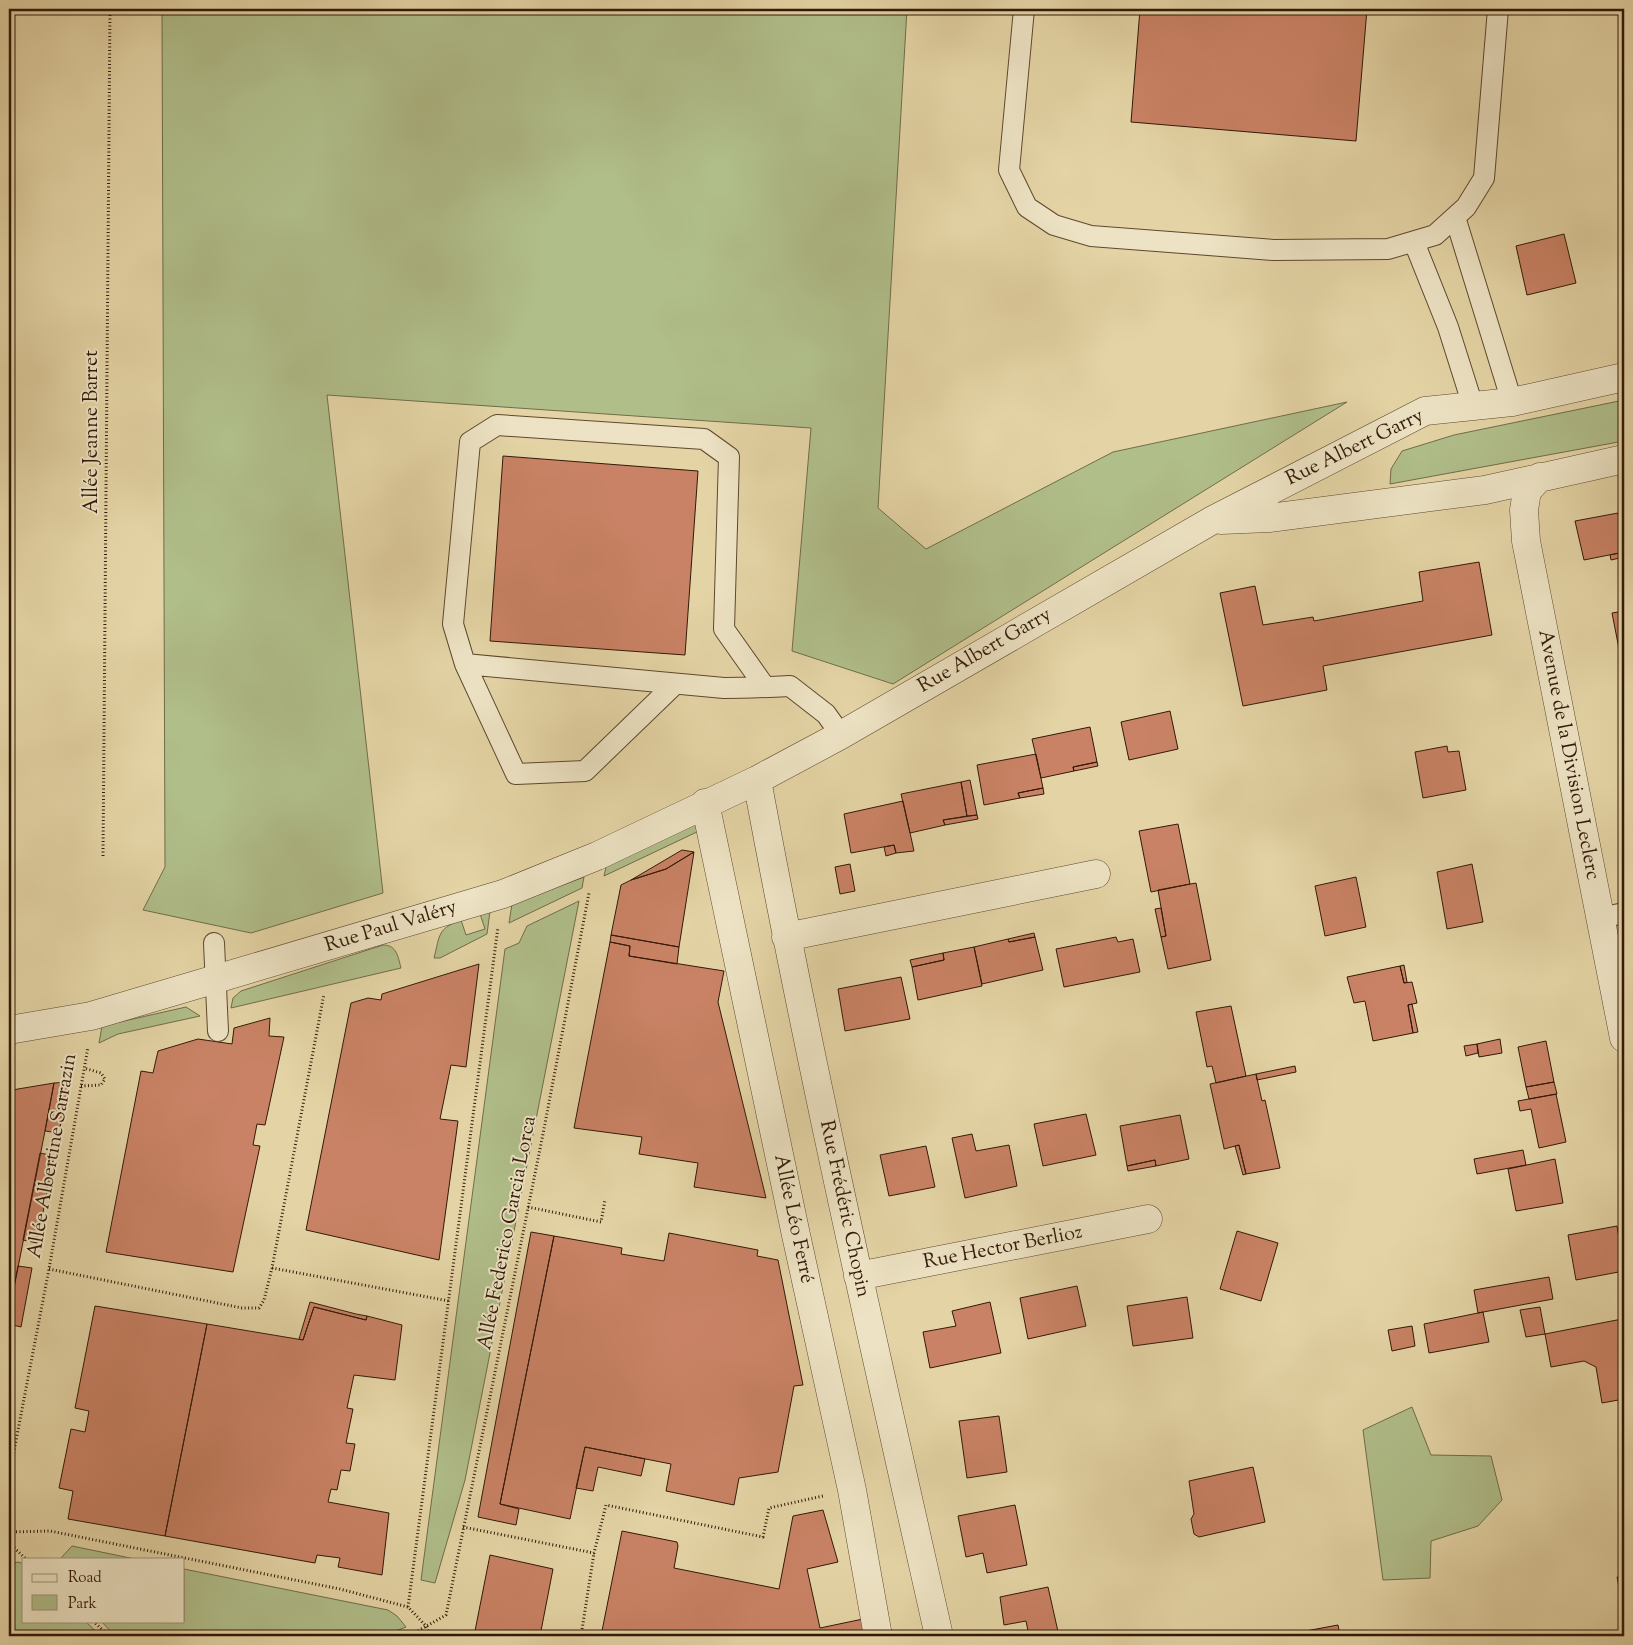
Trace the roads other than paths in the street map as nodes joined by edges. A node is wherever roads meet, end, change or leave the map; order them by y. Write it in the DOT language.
graph roads {
  1 [pos="1024,9"];
  2 [pos="1498,9"];
  3 [pos="1455,217"];
  4 [pos="1414,242"];
  5 [pos="1624,377"];
  6 [pos="1512,402"];
  7 [pos="1473,406"];
  8 [pos="1624,459"];
  9 [pos="1540,477"];
  10 [pos="1211,521"];
  11 [pos="465,664"];
  12 [pos="675,684"];
  13 [pos="765,687"];
  14 [pos="841,735"];
  15 [pos="757,780"];
  16 [pos="705,803"];
  17 [pos="1096,874"];
  18 [pos="1612,916"];
  19 [pos="786,937"];
  20 [pos="214,943"];
  21 [pos="216,980"];
  22 [pos="9,1030"];
  23 [pos="218,1031"];
  24 [pos="1624,1038"];
  25 [pos="1148,1220"];
  26 [pos="858,1276"];
  27 [pos="878,1636"];
  28 [pos="939,1636"];
  1 -- 4 [label="lane"];
  2 -- 3 [label="lane"];
  3 -- 4 [label="lane"];
  3 -- 6 [label="lane"];
  4 -- 7 [label="lane"];
  5 -- 6 [label="street, Rue Albert Garry"];
  6 -- 7 [label="street, Rue Albert Garry"];
  7 -- 10 [label="street, Rue Albert Garry"];
  8 -- 9 [label="street, Rue Albert Garry"];
  9 -- 10 [label="street, Rue Albert Garry"];
  9 -- 18 [label="street, Avenue de la Division Leclerc"];
  10 -- 14 [label="street, Rue Albert Garry"];
  11 -- 12 [label="lane"];
  11 -- 12 [label="lane"];
  11 -- 13 [label="lane"];
  12 -- 13 [label="lane"];
  13 -- 14 [label="lane"];
  14 -- 15 [label="street, Rue Albert Garry"];
  15 -- 16 [label="street, Rue Paul Valéry"];
  15 -- 19 [label="street, Rue Frédéric Chopin"];
  16 -- 21 [label="street, Rue Paul Valéry"];
  16 -- 27 [label="street, Allée Léo Ferré"];
  17 -- 19 [label="street"];
  18 -- 24 [label="street, Avenue de la Division Leclerc"];
  19 -- 26 [label="street, Rue Frédéric Chopin"];
  20 -- 21 [label="lane"];
  21 -- 22 [label="street, Rue Paul Valéry"];
  21 -- 23 [label="lane"];
  25 -- 26 [label="street, Rue Hector Berlioz"];
  26 -- 28 [label="street, Rue Frédéric Chopin"];
}
